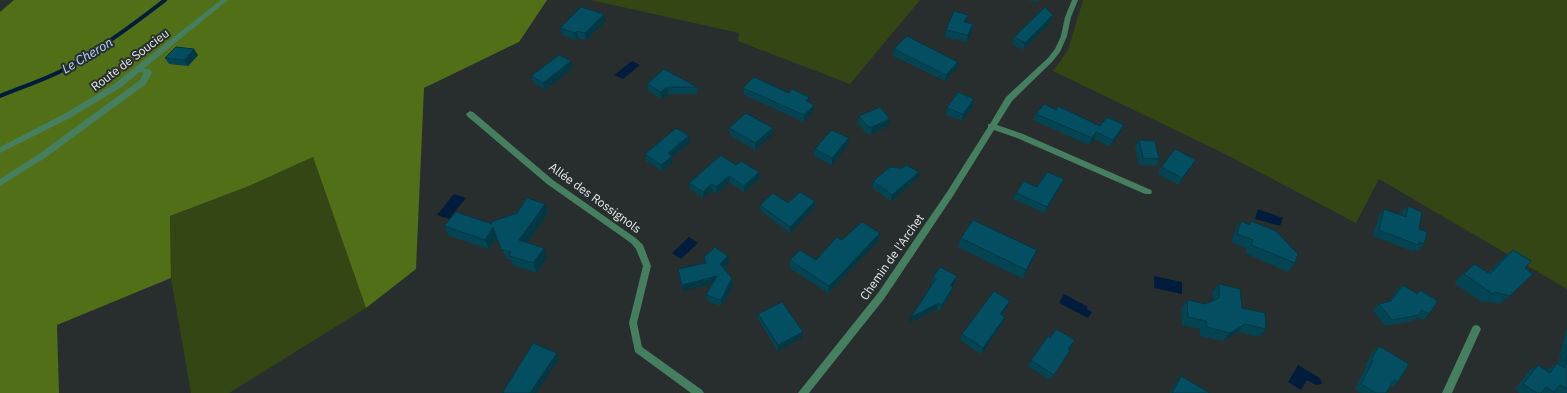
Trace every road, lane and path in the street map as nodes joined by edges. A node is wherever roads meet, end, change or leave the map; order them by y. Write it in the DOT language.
graph roads {
  1 [pos="225,0"];
  2 [pos="1075,0"];
  3 [pos="140,69"];
  4 [pos="470,114"];
  5 [pos="990,126"];
  6 [pos="0,150"];
  7 [pos="0,182"];
  8 [pos="1148,192"];
  9 [pos="1476,328"];
  10 [pos="699,393"];
  11 [pos="804,393"];
  12 [pos="1447,393"];
  1 -- 3 [label="street, Route de Soucieu"];
  2 -- 5 [label="street, Chemin de l'Archet"];
  3 -- 6 [label="street, Route de Soucieu"];
  3 -- 7 [label="street"];
  4 -- 10 [label="street, Allée des Rossignols"];
  5 -- 8 [label="street"];
  5 -- 11 [label="street, Chemin de l'Archet"];
  9 -- 12 [label="street"];
}
